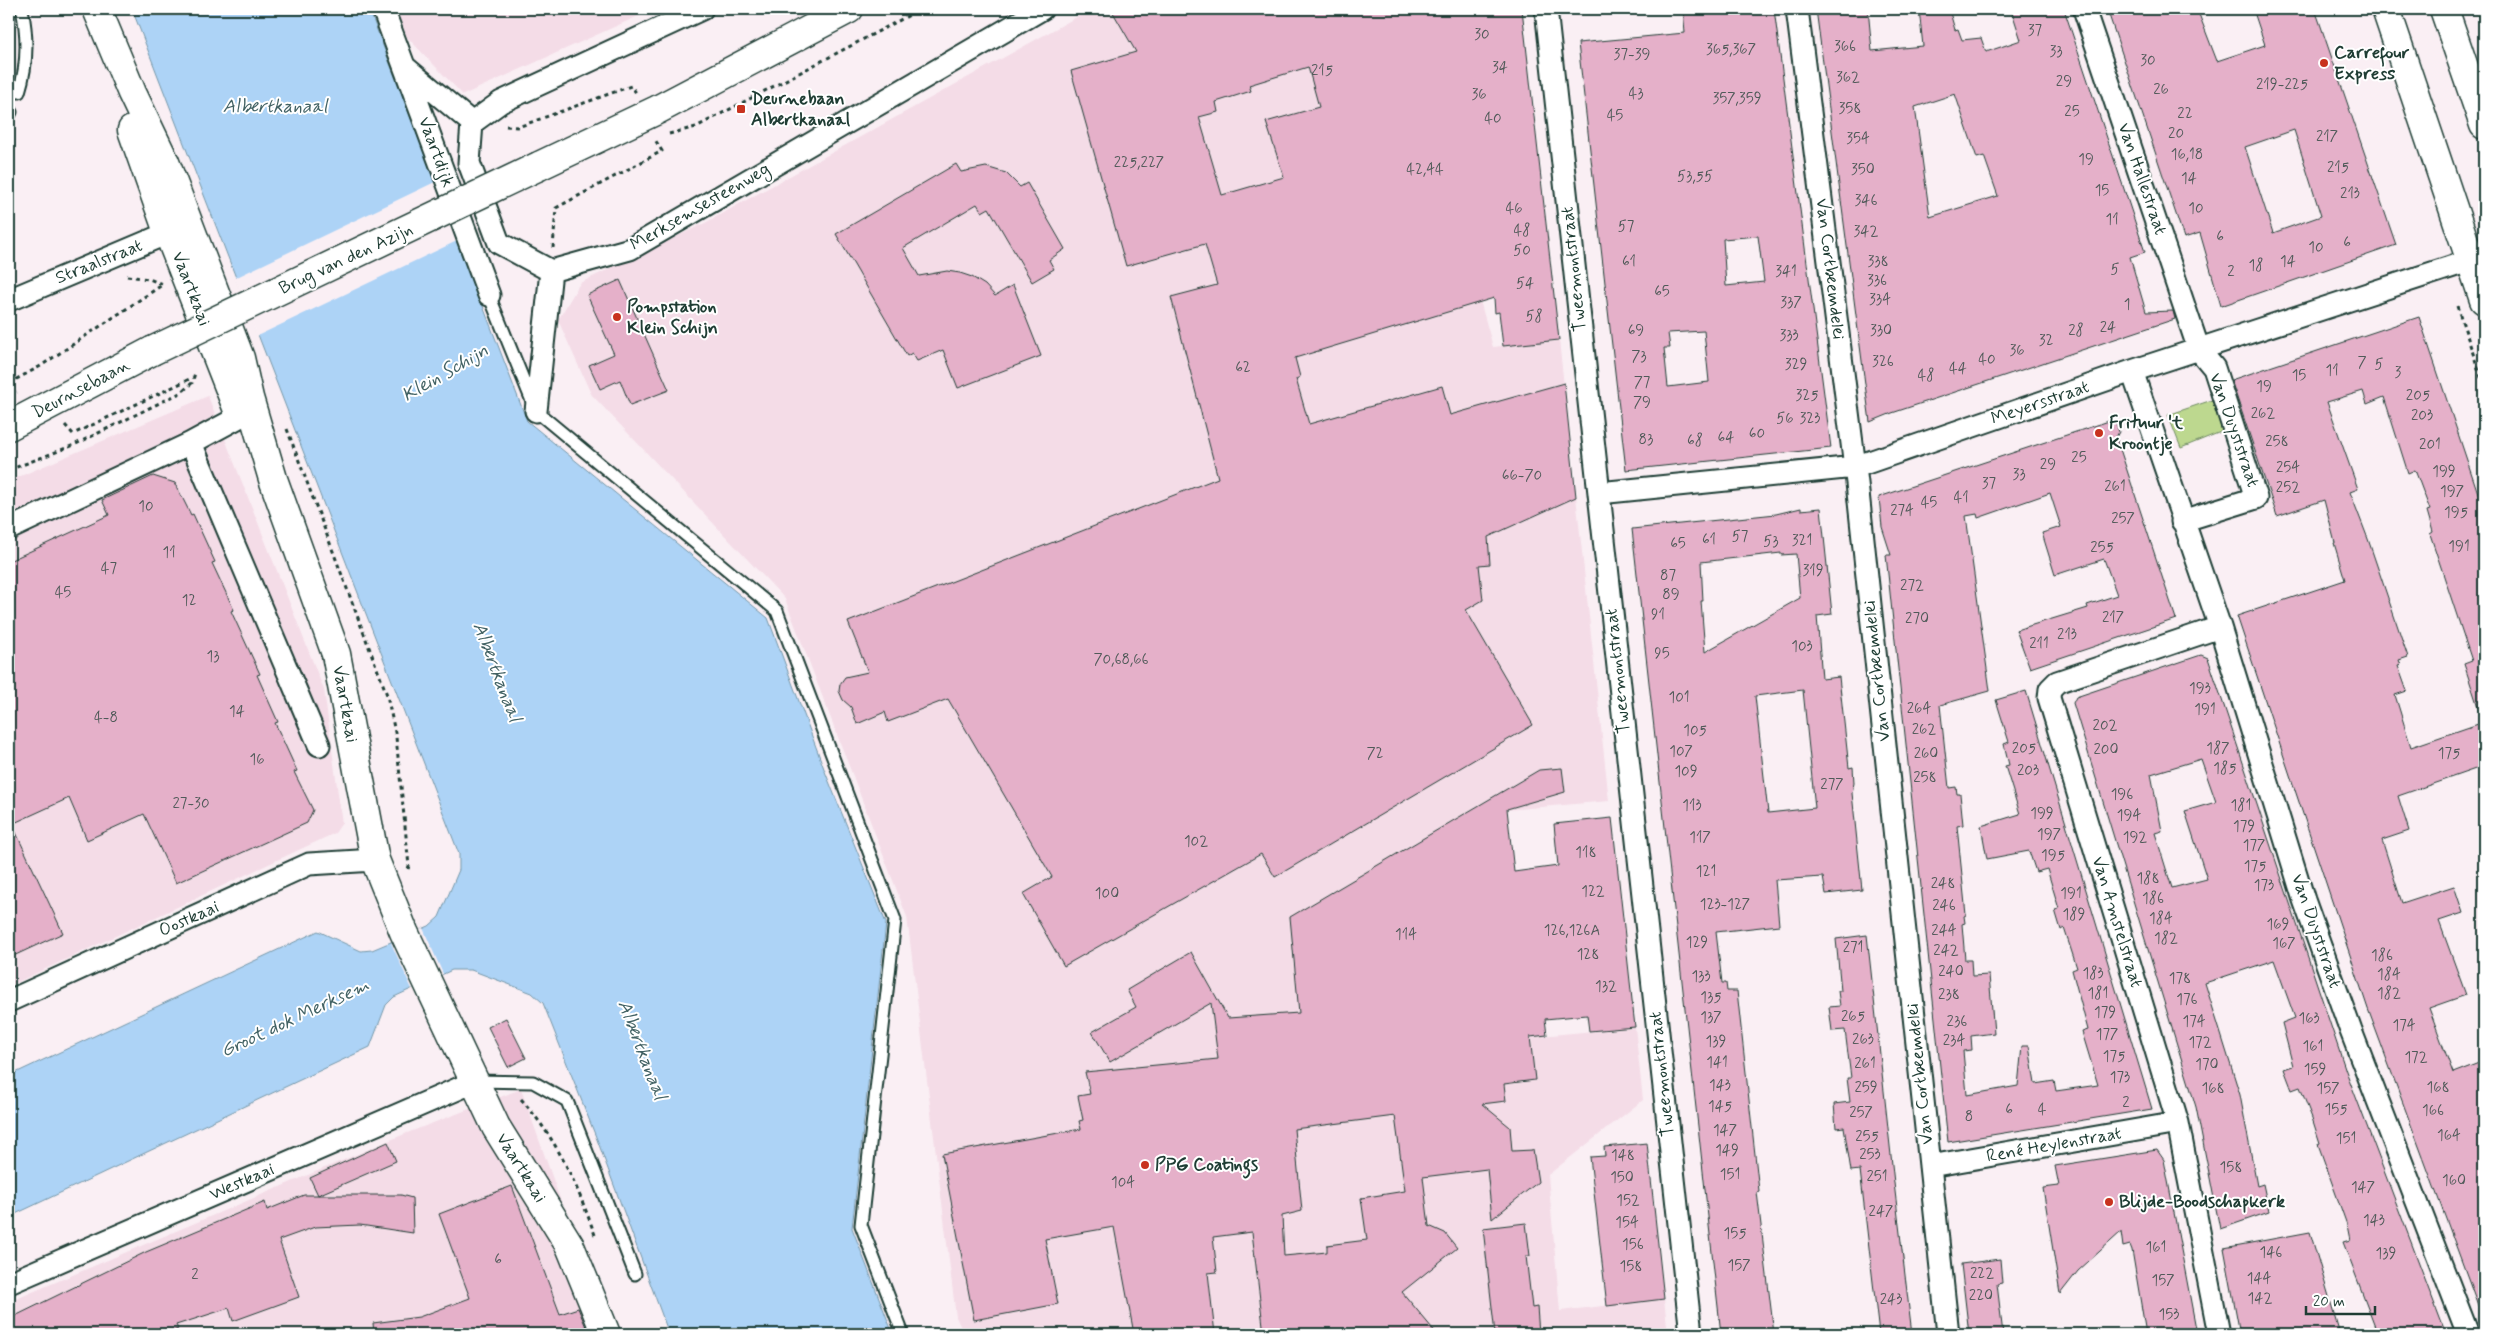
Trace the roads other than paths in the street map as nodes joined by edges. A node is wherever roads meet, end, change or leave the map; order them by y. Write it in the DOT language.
graph roads {
  1 [pos="22,9"];
  2 [pos="97,9"];
  3 [pos="383,9"];
  4 [pos="702,9"];
  5 [pos="849,9"];
  6 [pos="1042,9"];
  7 [pos="1546,9"];
  8 [pos="1797,9"];
  9 [pos="2084,9"];
  10 [pos="2386,9"];
  11 [pos="2444,9"];
  12 [pos="405,67"];
  13 [pos="19,92"];
  14 [pos="472,123"];
  15 [pos="2484,125"];
  16 [pos="179,228"];
  17 [pos="2478,258"];
  18 [pos="551,272"];
  19 [pos="489,296"];
  20 [pos="9,300"];
  21 [pos="2484,300"];
  22 [pos="2199,350"];
  23 [pos="152,351"];
  24 [pos="2132,371"];
  25 [pos="536,411"];
  26 [pos="241,416"];
  27 [pos="9,426"];
  28 [pos="191,443"];
  29 [pos="1855,466"];
  30 [pos="273,479"];
  31 [pos="1599,493"];
  32 [pos="2182,521"];
  33 [pos="9,529"];
  34 [pos="2220,627"];
  35 [pos="319,745"];
  36 [pos="375,860"];
  37 [pos="9,1001"];
  38 [pos="476,1081"];
  39 [pos="2178,1123"];
  40 [pos="1930,1166"];
  41 [pos="635,1274"];
  42 [pos="9,1283"];
  43 [pos="606,1334"];
  44 [pos="903,1334"];
  45 [pos="1691,1334"];
  46 [pos="1948,1334"];
  47 [pos="2219,1334"];
  48 [pos="2468,1334"];
  1 -- 13 [label="lane"];
  2 -- 16 [label="street, Vaartkaai"];
  3 -- 12 [label="street, Vaartdijk"];
  4 -- 14 [label="street"];
  5 -- 23 [label="street, Brug van den Azijn, bridge"];
  6 -- 18 [label="street, Merksemsesteenweg"];
  7 -- 31 [label="street, Tweemontstraat"];
  8 -- 29 [label="street, Van Cortbeemdelei"];
  9 -- 22 [label="street, Van Hallestraat"];
  10 -- 17 [label="street"];
  11 -- 15 [label="street"];
  12 -- 14 [label="street"];
  12 -- 19 [label="street, Vaartdijk"];
  14 -- 18 [label="street"];
  16 -- 20 [label="street, Straalstraat"];
  16 -- 26 [label="street, Vaartkaai"];
  16 -- 30 [label="street, Vaartkaai"];
  17 -- 21 [label="street"];
  17 -- 22 [label="street, Meyersstraat"];
  18 -- 25 [label="street"];
  19 -- 25 [label="lane"];
  22 -- 24 [label="street, Meyersstraat"];
  22 -- 32 [label="street, Van Duyststraat"];
  23 -- 27 [label="street, Deurnsebaan"];
  24 -- 29 [label="street, Meyersstraat"];
  24 -- 32 [label="street, Van Duyststraat"];
  25 -- 44 [label="lane"];
  26 -- 28 [label="street"];
  26 -- 30 [label="street, Vaartkaai"];
  28 -- 33 [label="street"];
  28 -- 35 [label="street"];
  29 -- 31 [label="street, Meyersstraat"];
  29 -- 40 [label="street, Van Cortbeemdelei"];
  30 -- 36 [label="street, Vaartkaai"];
  31 -- 45 [label="street, Tweemontstraat"];
  32 -- 34 [label="street, Van Duyststraat"];
  34 -- 39 [label="street, Van Amstelstraat"];
  34 -- 48 [label="street, Van Duyststraat"];
  36 -- 37 [label="street, Oostkaai"];
  36 -- 38 [label="street, Vaartkaai"];
  38 -- 41 [label="lane"];
  38 -- 42 [label="street, Westkaai"];
  38 -- 43 [label="street, Vaartkaai"];
  39 -- 40 [label="street, René Heylenstraat"];
  39 -- 47 [label="street, Van Amstelstraat"];
  40 -- 46 [label="street, Van Cortbeemdelei"];
}
